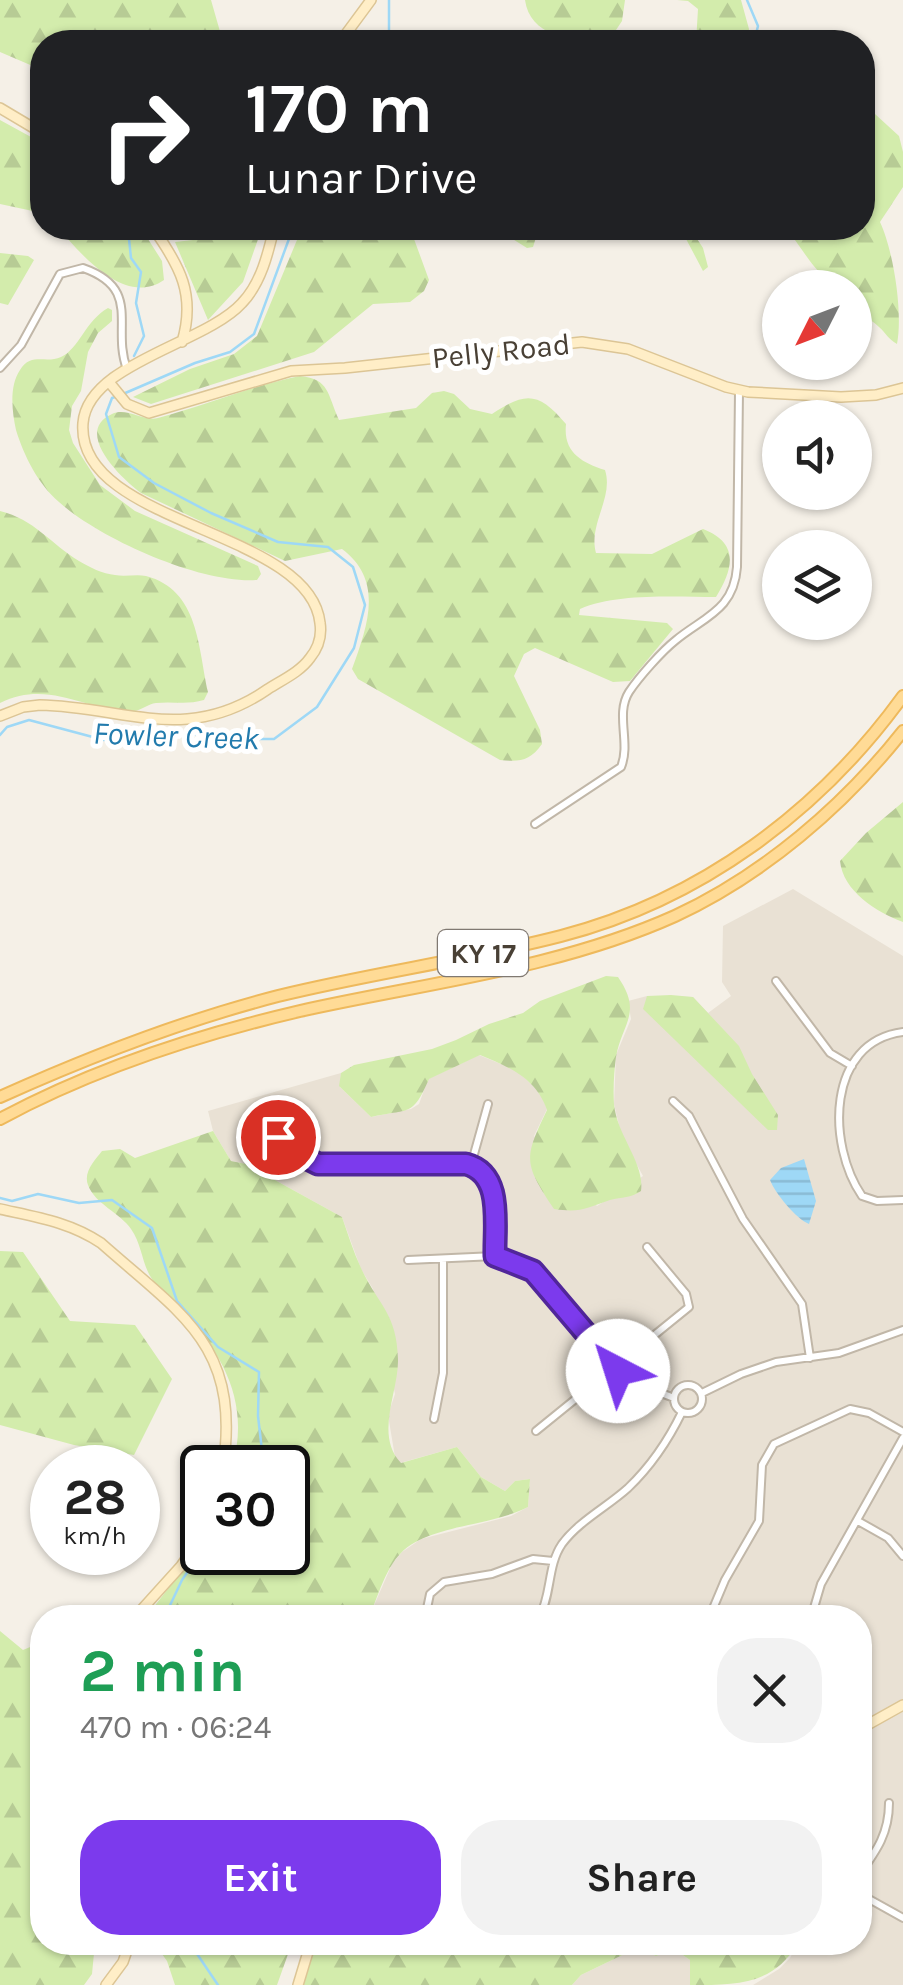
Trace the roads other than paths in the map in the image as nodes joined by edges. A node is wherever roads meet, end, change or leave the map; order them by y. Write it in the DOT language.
graph roads {
  1 [pos="370,0"];
  2 [pos="349,30"];
  3 [pos="0,108"];
  4 [pos="30,126"];
  5 [pos="159,240"];
  6 [pos="271,240"];
  7 [pos="182,342"];
  8 [pos="0,368"];
  9 [pos="128,370"];
  10 [pos="109,382"];
  11 [pos="903,388"];
  12 [pos="739,390"];
  13 [pos="903,696"];
  14 [pos="0,716"];
  15 [pos="903,731"];
  16 [pos="535,824"];
  17 [pos="776,981"];
  18 [pos="903,1032"];
  19 [pos="852,1066"];
  20 [pos="0,1097"];
  21 [pos="673,1101"];
  22 [pos="488,1104"];
  23 [pos="3,1118"];
  24 [pos="278,1137"];
  25 [pos="471,1165"];
  26 [pos="903,1200"];
  27 [pos="0,1209"];
  28 [pos="647,1247"];
  29 [pos="495,1256"];
  30 [pos="408,1260"];
  31 [pos="442,1260"];
  32 [pos="903,1330"];
  33 [pos="810,1358"];
  34 [pos="614,1367"];
  35 [pos="702,1393"];
  36 [pos="674,1398"];
  37 [pos="682,1412"];
  38 [pos="434,1419"];
  39 [pos="536,1431"];
  40 [pos="903,1436"];
  41 [pos="225,1445"];
  42 [pos="858,1521"];
  43 [pos="903,1556"];
  44 [pos="553,1561"];
  45 [pos="180,1568"];
  46 [pos="146,1605"];
  47 [pos="426,1605"];
  48 [pos="544,1605"];
  49 [pos="715,1605"];
  50 [pos="815,1605"];
  51 [pos="903,1705"];
  52 [pos="872,1723"];
  53 [pos="889,1803"];
  54 [pos="872,1857"];
  55 [pos="872,1901"];
  56 [pos="903,1918"];
  57 [pos="125,1955"];
  58 [pos="307,1955"];
  59 [pos="106,1985"];
  60 [pos="298,1985"];
  1 -- 2 [label="main road"];
  3 -- 4 [label="main road"];
  5 -- 7 [label="main road"];
  6 -- 7 [label="main road"];
  7 -- 9 [label="main road"];
  8 -- 9 [label="street"];
  9 -- 10 [label="main road"];
  10 -- 12 [label="main road, Pelly Road"];
  10 -- 14 [label="main road"];
  11 -- 12 [label="main road, Pelly Road"];
  12 -- 16 [label="street"];
  13 -- 20 [label="main road, KY 17"];
  15 -- 23 [label="main road, KY 17"];
  17 -- 19 [label="street"];
  18 -- 19 [label="street"];
  19 -- 26 [label="street"];
  21 -- 33 [label="street"];
  22 -- 25 [label="street"];
  24 -- 25 [label="street"];
  25 -- 29 [label="street"];
  27 -- 41 [label="main road"];
  28 -- 34 [label="street"];
  29 -- 31 [label="street"];
  29 -- 34 [label="street"];
  30 -- 31 [label="street"];
  31 -- 38 [label="street"];
  32 -- 33 [label="street"];
  33 -- 35 [label="street"];
  34 -- 36 [label="street"];
  34 -- 39 [label="street"];
  35 -- 36 [label="street"];
  35 -- 37 [label="street"];
  36 -- 37 [label="street"];
  37 -- 44 [label="street"];
  40 -- 42 [label="street"];
  40 -- 49 [label="street"];
  42 -- 43 [label="street"];
  42 -- 50 [label="street"];
  44 -- 47 [label="street"];
  44 -- 48 [label="street"];
  45 -- 46 [label="main road"];
  51 -- 52 [label="main road"];
  53 -- 54 [label="street"];
  55 -- 56 [label="street"];
  57 -- 59 [label="main road"];
  58 -- 60 [label="main road"];
}
